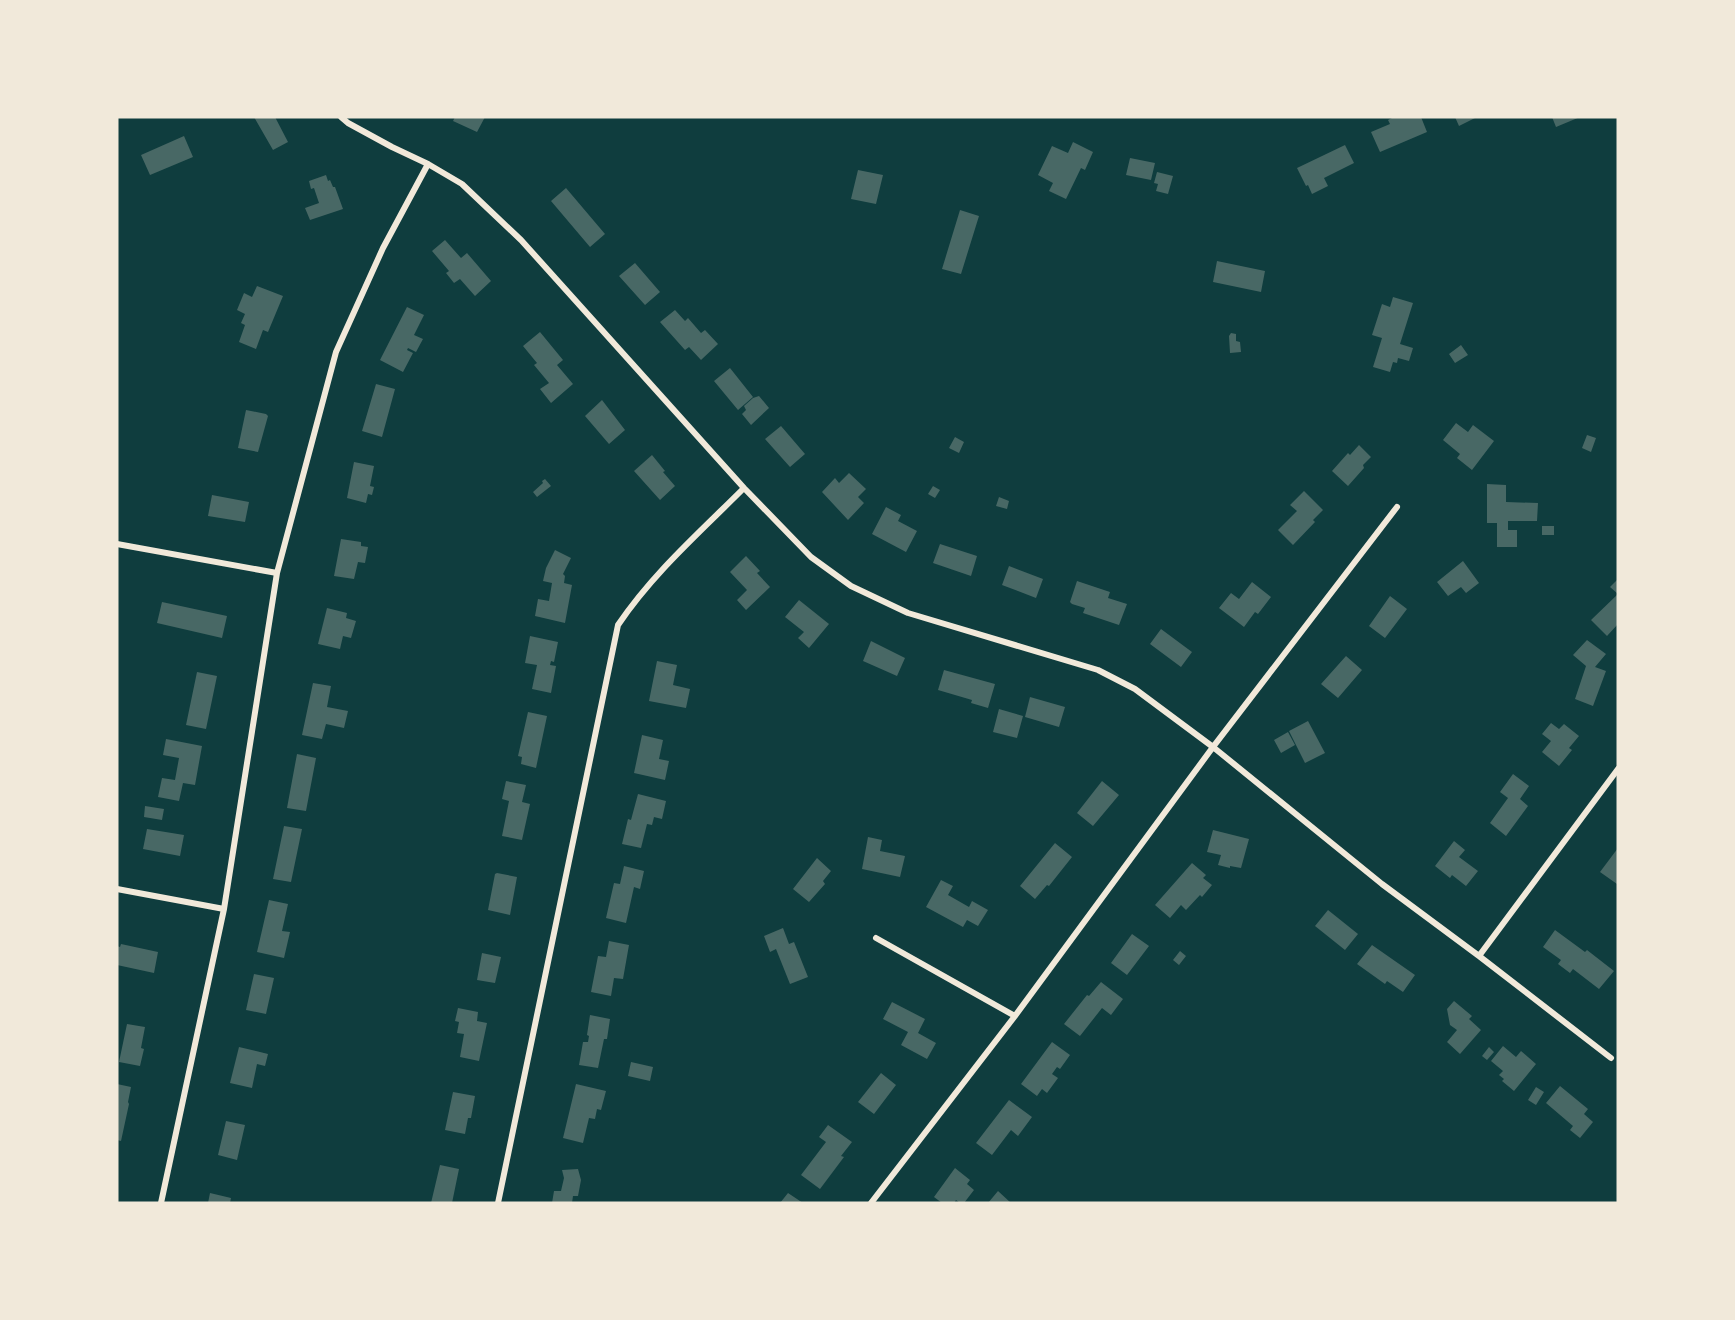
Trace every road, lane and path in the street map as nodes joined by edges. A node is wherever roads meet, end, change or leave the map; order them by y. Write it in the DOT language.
graph roads {
  1 [pos="341,117"];
  2 [pos="428,164"];
  3 [pos="744,488"];
  4 [pos="1397,507"];
  5 [pos="117,544"];
  6 [pos="277,573"];
  7 [pos="1212,747"];
  8 [pos="1618,769"];
  9 [pos="117,889"];
  10 [pos="224,909"];
  11 [pos="876,938"];
  12 [pos="1479,956"];
  13 [pos="1015,1016"];
  14 [pos="1611,1058"];
  15 [pos="161,1203"];
  16 [pos="498,1203"];
  17 [pos="871,1203"];
  1 -- 2 [label="street"];
  2 -- 3 [label="street"];
  2 -- 6 [label="street"];
  3 -- 7 [label="street"];
  3 -- 16 [label="street"];
  4 -- 7 [label="street"];
  5 -- 6 [label="street"];
  6 -- 10 [label="street"];
  7 -- 12 [label="street"];
  7 -- 13 [label="street"];
  8 -- 12 [label="street"];
  9 -- 10 [label="street"];
  10 -- 15 [label="street"];
  11 -- 13 [label="street"];
  12 -- 14 [label="street"];
  13 -- 17 [label="street"];
}
